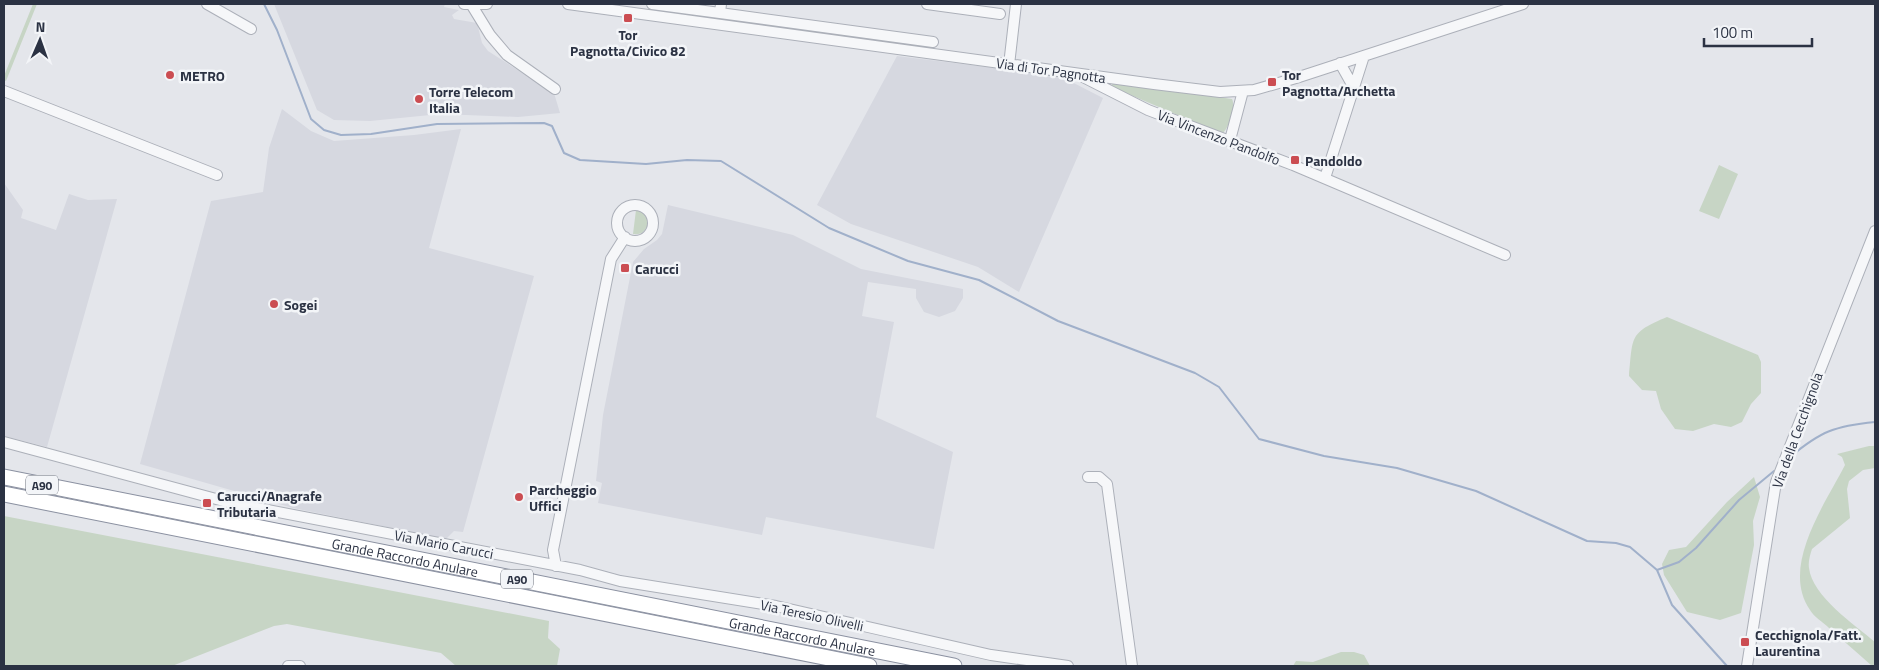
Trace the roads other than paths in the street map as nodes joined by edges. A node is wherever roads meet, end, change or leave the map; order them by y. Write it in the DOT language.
graph roads {
  1 [pos="207,4"];
  2 [pos="464,4"];
  3 [pos="472,4"];
  4 [pos="487,4"];
  5 [pos="568,4"];
  6 [pos="652,4"];
  7 [pos="927,4"];
  8 [pos="1016,4"];
  9 [pos="1523,4"];
  10 [pos="721,8"];
  11 [pos="1000,14"];
  12 [pos="251,29"];
  13 [pos="932,42"];
  14 [pos="1364,56"];
  15 [pos="1340,63"];
  16 [pos="1009,65"];
  17 [pos="1073,73"];
  18 [pos="1354,88"];
  19 [pos="555,89"];
  20 [pos="4,91"];
  21 [pos="1243,91"];
  22 [pos="1230,140"];
  23 [pos="217,175"];
  24 [pos="1326,178"];
  25 [pos="1875,231"];
  26 [pos="625,237"];
  27 [pos="1505,255"];
  28 [pos="4,442"];
  29 [pos="4,469"];
  30 [pos="4,477"];
  31 [pos="1088,477"];
  32 [pos="81,492"];
  33 [pos="4,494"];
  34 [pos="4,502"];
  35 [pos="53,504"];
  36 [pos="556,566"];
  37 [pos="288,666"];
  38 [pos="300,666"];
  39 [pos="868,666"];
  40 [pos="954,666"];
  41 [pos="1068,666"];
  42 [pos="1132,666"];
  43 [pos="1747,666"];
  1 -- 12 [label="street"];
  2 -- 3 [label="street"];
  3 -- 4 [label="street"];
  3 -- 19 [label="street"];
  5 -- 16 [label="street, Via di Tor Pagnotta"];
  6 -- 10 [label="street"];
  7 -- 11 [label="street"];
  8 -- 16 [label="street"];
  9 -- 14 [label="street, Via di Tor Pagnotta"];
  10 -- 13 [label="street"];
  14 -- 15 [label="street, Via di Tor Pagnotta"];
  14 -- 18 [label="street"];
  15 -- 18 [label="street"];
  15 -- 21 [label="street, Via di Tor Pagnotta"];
  16 -- 17 [label="street, Via di Tor Pagnotta"];
  17 -- 21 [label="street, Via di Tor Pagnotta"];
  17 -- 22 [label="street, Via Vincenzo Pandolfo"];
  18 -- 24 [label="street"];
  20 -- 23 [label="street"];
  21 -- 22 [label="street"];
  22 -- 24 [label="street, Via Vincenzo Pandolfo"];
  24 -- 27 [label="street, Via Vincenzo Pandolfo"];
  25 -- 43 [label="street, Via della Cecchignola"];
  26 -- 36 [label="street"];
  28 -- 36 [label="street, Via Mario Carucci"];
  29 -- 32 [label="highway"];
  30 -- 32 [label="highway, Grande Raccordo Anulare / A90"];
  31 -- 42 [label="street"];
  32 -- 40 [label="highway, Grande Raccordo Anulare / A90"];
  33 -- 35 [label="highway, Grande Raccordo Anulare / A90"];
  34 -- 35 [label="highway"];
  35 -- 39 [label="highway, Grande Raccordo Anulare / A90"];
  36 -- 41 [label="street, Via Teresio Olivelli"];
  37 -- 38 [label="street"];
}
